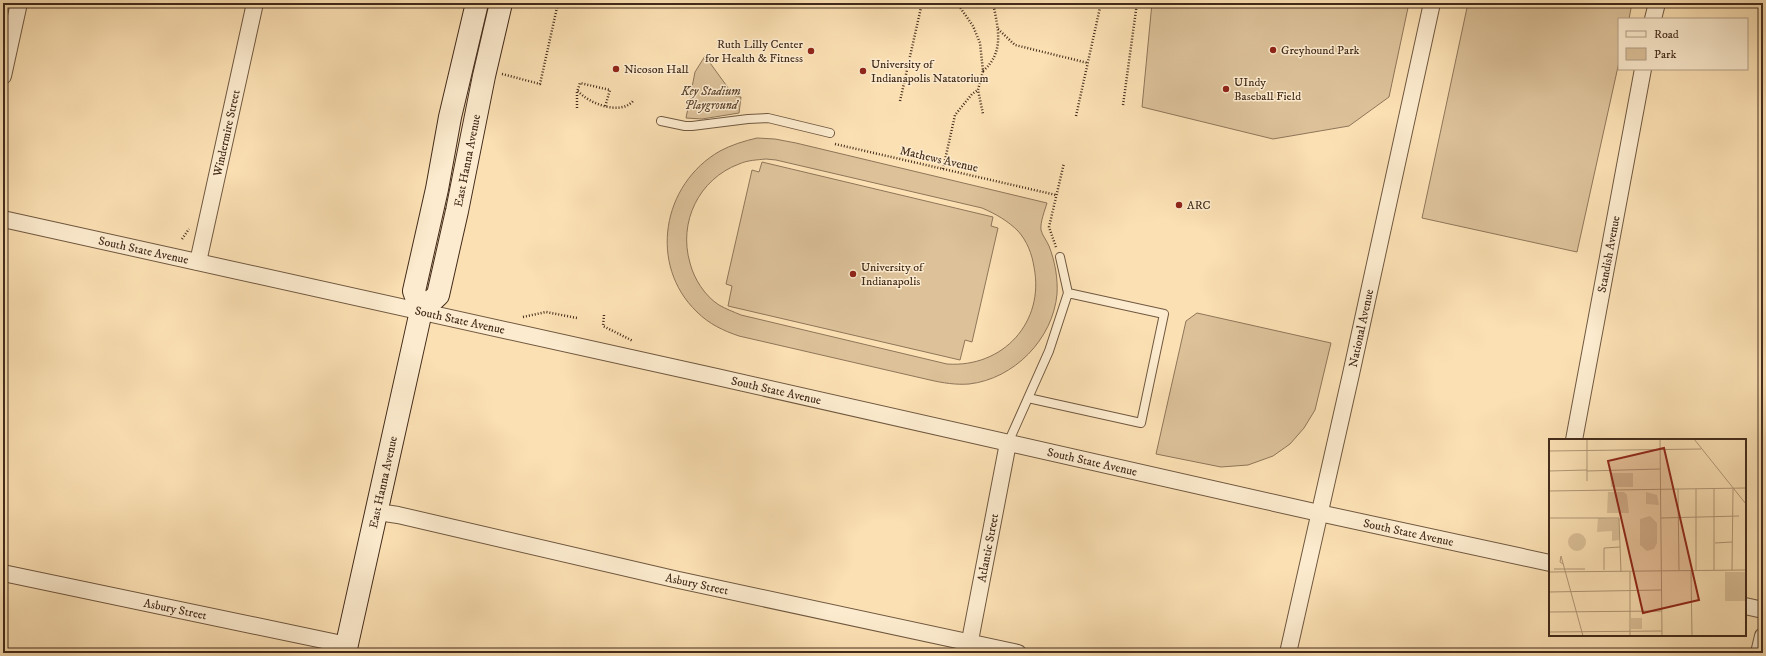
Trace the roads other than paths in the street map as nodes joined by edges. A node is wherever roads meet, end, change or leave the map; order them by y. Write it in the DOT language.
graph roads {
  1 [pos="19,3"];
  2 [pos="255,3"];
  3 [pos="477,3"];
  4 [pos="501,3"];
  5 [pos="1432,3"];
  6 [pos="1657,3"];
  7 [pos="1653,18"];
  8 [pos="1643,70"];
  9 [pos="3,76"];
  10 [pos="661,120"];
  11 [pos="830,133"];
  12 [pos="3,220"];
  13 [pos="1060,257"];
  14 [pos="198,262"];
  15 [pos="1068,293"];
  16 [pos="421,312"];
  17 [pos="1028,398"];
  18 [pos="1574,439"];
  19 [pos="1008,443"];
  20 [pos="378,512"];
  21 [pos="1319,513"];
  22 [pos="1549,563"];
  23 [pos="3,573"];
  24 [pos="1746,606"];
  25 [pos="1763,610"];
  26 [pos="1763,636"];
  27 [pos="968,648"];
  28 [pos="346,649"];
  29 [pos="1018,653"];
  30 [pos="1288,653"];
  31 [pos="1759,653"];
  1 -- 9 [label="street"];
  2 -- 14 [label="street, Windermire Street"];
  3 -- 16 [label="main road, East Hanna Avenue"];
  4 -- 16 [label="main road, East Hanna Avenue"];
  5 -- 21 [label="street, National Avenue"];
  6 -- 7 [label="street"];
  8 -- 18 [label="street, Standish Avenue"];
  10 -- 11 [label="lane"];
  12 -- 14 [label="street, South State Avenue"];
  13 -- 15 [label="lane"];
  14 -- 16 [label="street, South State Avenue"];
  15 -- 17 [label="lane"];
  15 -- 17 [label="lane"];
  16 -- 19 [label="street, South State Avenue"];
  16 -- 20 [label="main road, East Hanna Avenue"];
  17 -- 19 [label="lane"];
  19 -- 21 [label="street, South State Avenue"];
  19 -- 27 [label="street, Atlantic Street"];
  20 -- 27 [label="street, Asbury Street"];
  20 -- 28 [label="main road, East Hanna Avenue"];
  21 -- 22 [label="street, South State Avenue"];
  21 -- 30 [label="street, National Avenue"];
  23 -- 28 [label="street, Asbury Street"];
  24 -- 25 [label="street"];
  26 -- 31 [label="street"];
  27 -- 29 [label="street, Asbury Street"];
}
